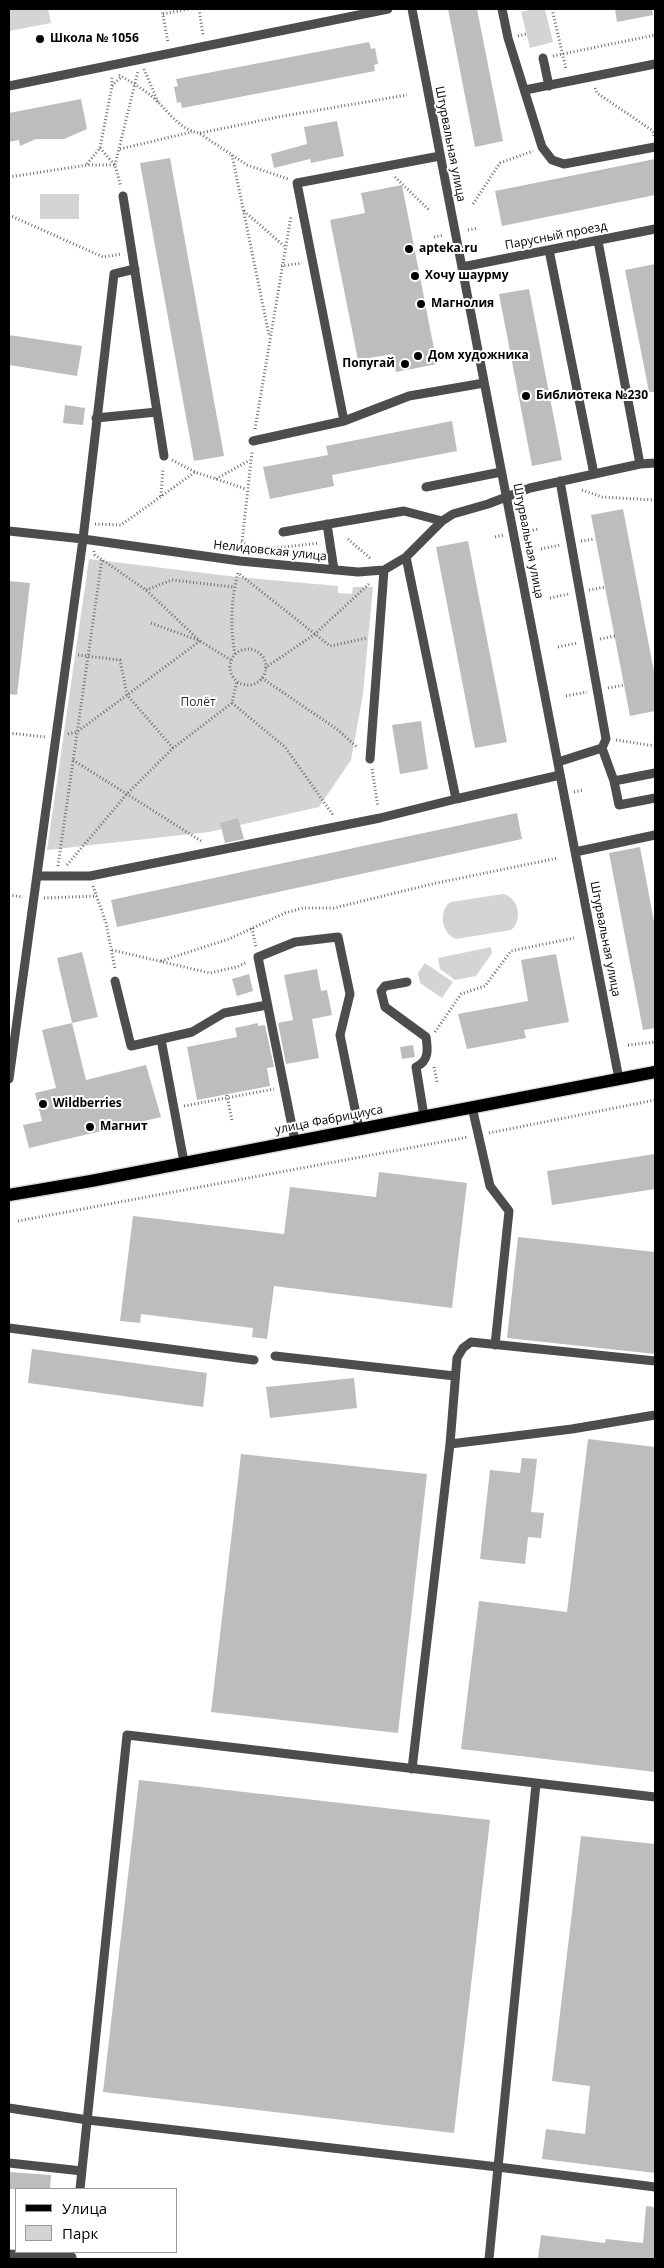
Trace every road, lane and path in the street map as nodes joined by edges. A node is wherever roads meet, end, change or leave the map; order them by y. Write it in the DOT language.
graph roads {
  1 [pos="162,9"];
  2 [pos="189,9"];
  3 [pos="198,9"];
  4 [pos="388,9"];
  5 [pos="412,9"];
  6 [pos="502,9"];
  7 [pos="552,9"];
  8 [pos="163,14"];
  9 [pos="655,35"];
  10 [pos="205,46"];
  11 [pos="170,53"];
  12 [pos="563,54"];
  13 [pos="543,58"];
  14 [pos="140,59"];
  15 [pos="655,64"];
  16 [pos="592,78"];
  17 [pos="570,82"];
  18 [pos="136,85"];
  19 [pos="9,86"];
  20 [pos="549,86"];
  21 [pos="525,90"];
  22 [pos="407,95"];
  23 [pos="159,102"];
  24 [pos="192,132"];
  25 [pos="199,133"];
  26 [pos="655,145"];
  27 [pos="542,147"];
  28 [pos="100,148"];
  29 [pos="120,149"];
  30 [pos="231,155"];
  31 [pos="440,156"];
  32 [pos="87,164"];
  33 [pos="115,165"];
  34 [pos="386,166"];
  35 [pos="9,177"];
  36 [pos="297,183"];
  37 [pos="123,196"];
  38 [pos="473,204"];
  39 [pos="292,210"];
  40 [pos="428,210"];
  41 [pos="244,211"];
  42 [pos="9,215"];
  43 [pos="478,228"];
  44 [pos="655,229"];
  45 [pos="468,230"];
  46 [pos="444,235"];
  47 [pos="434,237"];
  48 [pos="598,240"];
  49 [pos="284,246"];
  50 [pos="549,250"];
  51 [pos="132,251"];
  52 [pos="313,262"];
  53 [pos="281,266"];
  54 [pos="462,267"];
  55 [pos="135,269"];
  56 [pos="269,337"];
  57 [pos="484,383"];
  58 [pos="157,412"];
  59 [pos="96,418"];
  60 [pos="344,422"];
  61 [pos="253,440"];
  62 [pos="164,456"];
  63 [pos="250,460"];
  64 [pos="655,463"];
  65 [pos="640,464"];
  66 [pos="196,472"];
  67 [pos="501,472"];
  68 [pos="594,474"];
  69 [pos="215,479"];
  70 [pos="560,481"];
  71 [pos="426,487"];
  72 [pos="246,489"];
  73 [pos="162,496"];
  74 [pos="507,497"];
  75 [pos="655,500"];
  76 [pos="442,521"];
  77 [pos="84,524"];
  78 [pos="327,524"];
  79 [pos="538,529"];
  80 [pos="9,532"];
  81 [pos="283,532"];
  82 [pos="526,532"];
  83 [pos="504,535"];
  84 [pos="495,537"];
  85 [pos="348,539"];
  86 [pos="87,540"];
  87 [pos="330,541"];
  88 [pos="241,542"];
  89 [pos="572,543"];
  90 [pos="541,549"];
  91 [pos="241,553"];
  92 [pos="406,557"];
  93 [pos="102,560"];
  94 [pos="334,570"];
  95 [pos="384,570"];
  96 [pos="234,587"];
  97 [pos="146,590"];
  98 [pos="580,592"];
  99 [pos="550,598"];
  100 [pos="152,623"];
  101 [pos="315,634"];
  102 [pos="378,636"];
  103 [pos="200,641"];
  104 [pos="589,641"];
  105 [pos="558,647"];
  106 [pos="67,654"];
  107 [pos="235,654"];
  108 [pos="88,657"];
  109 [pos="231,660"];
  110 [pos="265,668"];
  111 [pos="262,678"];
  112 [pos="237,681"];
  113 [pos="597,690"];
  114 [pos="127,695"];
  115 [pos="566,696"];
  116 [pos="232,703"];
  117 [pos="9,732"];
  118 [pos="77,732"];
  119 [pos="56,738"];
  120 [pos="606,739"];
  121 [pos="655,746"];
  122 [pos="173,748"];
  123 [pos="602,748"];
  124 [pos="370,759"];
  125 [pos="73,760"];
  126 [pos="558,762"];
  127 [pos="655,773"];
  128 [pos="560,775"];
  129 [pos="614,781"];
  130 [pos="583,790"];
  131 [pos="574,792"];
  132 [pos="126,795"];
  133 [pos="655,798"];
  134 [pos="456,799"];
  135 [pos="380,818"];
  136 [pos="340,825"];
  137 [pos="655,835"];
  138 [pos="216,851"];
  139 [pos="575,852"];
  140 [pos="558,858"];
  141 [pos="37,876"];
  142 [pos="90,876"];
  143 [pos="56,877"];
  144 [pos="97,896"];
  145 [pos="34,898"];
  146 [pos="252,928"];
  147 [pos="574,938"];
  148 [pos="112,950"];
  149 [pos="258,957"];
  150 [pos="162,961"];
  151 [pos="115,981"];
  152 [pos="407,982"];
  153 [pos="267,1005"];
  154 [pos="13,1015"];
  155 [pos="435,1037"];
  156 [pos="161,1039"];
  157 [pos="655,1042"];
  158 [pos="628,1045"];
  159 [pos="655,1072"];
  160 [pos="9,1079"];
  161 [pos="619,1079"];
  162 [pos="283,1087"];
  163 [pos="227,1096"];
  164 [pos="655,1100"];
  165 [pos="472,1107"];
  166 [pos="174,1108"];
  167 [pos="424,1116"];
  168 [pos="232,1121"];
  169 [pos="359,1129"];
  170 [pos="478,1135"];
  171 [pos="294,1141"];
  172 [pos="184,1162"];
  173 [pos="9,1195"];
  174 [pos="18,1221"];
  175 [pos="9,1328"];
  176 [pos="495,1344"];
  177 [pos="275,1356"];
  178 [pos="254,1360"];
  179 [pos="655,1361"];
  180 [pos="455,1376"];
  181 [pos="655,1415"];
  182 [pos="450,1444"];
  183 [pos="412,1769"];
  184 [pos="536,1784"];
  185 [pos="655,1797"];
  186 [pos="9,2108"];
  187 [pos="88,2120"];
  188 [pos="9,2163"];
  189 [pos="498,2167"];
  190 [pos="82,2171"];
  191 [pos="655,2187"];
  192 [pos="80,2188"];
  193 [pos="9,2254"];
  194 [pos="72,2256"];
  195 [pos="489,2259"];
  1 -- 8 [label="path"];
  2 -- 8 [label="path"];
  3 -- 10 [label="path"];
  4 -- 10 [label="street"];
  5 -- 31 [label="street, Штурвальная улица"];
  6 -- 21 [label="street"];
  7 -- 12 [label="path"];
  8 -- 11 [label="path"];
  9 -- 12 [label="path"];
  10 -- 11 [label="street"];
  11 -- 14 [label="street"];
  12 -- 13 [label="path"];
  12 -- 17 [label="path"];
  13 -- 20 [label="street"];
  14 -- 18 [label="path"];
  14 -- 19 [label="street"];
  14 -- 23 [label="path"];
  15 -- 16 [label="street"];
  16 -- 17 [label="street"];
  16 -- 26 [label="path"];
  17 -- 20 [label="street"];
  18 -- 23 [label="path"];
  18 -- 28 [label="path"];
  18 -- 29 [label="path"];
  20 -- 21 [label="street"];
  21 -- 27 [label="street"];
  22 -- 25 [label="path"];
  23 -- 24 [label="path"];
  24 -- 25 [label="path"];
  24 -- 29 [label="path"];
  25 -- 30 [label="path"];
  26 -- 27 [label="street"];
  27 -- 38 [label="path"];
  28 -- 32 [label="path"];
  28 -- 33 [label="path"];
  29 -- 33 [label="path"];
  30 -- 36 [label="path"];
  30 -- 41 [label="path"];
  31 -- 34 [label="street"];
  31 -- 54 [label="street, Штурвальная улица"];
  32 -- 33 [label="path"];
  32 -- 35 [label="path"];
  33 -- 37 [label="path"];
  34 -- 36 [label="street"];
  34 -- 40 [label="path"];
  36 -- 52 [label="street"];
  37 -- 51 [label="street"];
  39 -- 49 [label="path"];
  41 -- 49 [label="path"];
  41 -- 56 [label="path"];
  42 -- 51 [label="path"];
  43 -- 45 [label="path"];
  44 -- 48 [label="street, Парусный проезд"];
  46 -- 47 [label="path"];
  48 -- 50 [label="street, Парусный проезд"];
  48 -- 65 [label="street"];
  49 -- 53 [label="path"];
  50 -- 54 [label="street, Парусный проезд"];
  50 -- 68 [label="street"];
  51 -- 55 [label="street"];
  52 -- 53 [label="path"];
  52 -- 60 [label="street"];
  53 -- 56 [label="path"];
  54 -- 57 [label="street, Штурвальная улица"];
  55 -- 58 [label="street"];
  55 -- 59 [label="street"];
  56 -- 61 [label="path"];
  57 -- 60 [label="street"];
  57 -- 67 [label="street, Штурвальная улица"];
  58 -- 59 [label="street"];
  58 -- 62 [label="street"];
  59 -- 77 [label="street"];
  60 -- 61 [label="street"];
  61 -- 63 [label="path"];
  62 -- 66 [label="path"];
  62 -- 73 [label="path"];
  63 -- 69 [label="path"];
  63 -- 72 [label="path"];
  64 -- 65 [label="street, Нелидовская улица"];
  65 -- 68 [label="street, Нелидовская улица"];
  66 -- 69 [label="path"];
  66 -- 73 [label="path"];
  67 -- 71 [label="street"];
  67 -- 74 [label="street, Штурвальная улица"];
  68 -- 70 [label="street, Нелидовская улица"];
  69 -- 72 [label="path"];
  70 -- 74 [label="street, Нелидовская улица"];
  70 -- 75 [label="path"];
  70 -- 89 [label="street"];
  72 -- 88 [label="path"];
  73 -- 77 [label="path"];
  74 -- 76 [label="street, Нелидовская улица"];
  74 -- 126 [label="street, Штурвальная улица"];
  76 -- 78 [label="street"];
  76 -- 92 [label="street, Нелидовская улица"];
  77 -- 86 [label="street"];
  78 -- 81 [label="street"];
  78 -- 87 [label="street"];
  79 -- 82 [label="path"];
  80 -- 86 [label="street, Нелидовская улица"];
  83 -- 84 [label="path"];
  85 -- 95 [label="path"];
  86 -- 93 [label="path"];
  86 -- 94 [label="street, Нелидовская улица"];
  86 -- 106 [label="street"];
  87 -- 88 [label="path"];
  87 -- 94 [label="street"];
  88 -- 91 [label="path"];
  89 -- 90 [label="path"];
  89 -- 98 [label="street"];
  92 -- 95 [label="street, Нелидовская улица"];
  92 -- 134 [label="street"];
  93 -- 97 [label="path"];
  93 -- 108 [label="path"];
  94 -- 95 [label="street, Нелидовская улица"];
  95 -- 101 [label="path"];
  95 -- 102 [label="street"];
  96 -- 97 [label="path"];
  96 -- 101 [label="path"];
  96 -- 107 [label="path"];
  97 -- 103 [label="path"];
  98 -- 99 [label="path"];
  98 -- 104 [label="street"];
  100 -- 103 [label="path"];
  101 -- 102 [label="path"];
  101 -- 110 [label="path"];
  102 -- 124 [label="street"];
  103 -- 109 [label="path"];
  103 -- 114 [label="path"];
  104 -- 105 [label="path"];
  104 -- 113 [label="street"];
  106 -- 108 [label="path"];
  106 -- 119 [label="street"];
  107 -- 109 [label="path"];
  107 -- 110 [label="path"];
  108 -- 114 [label="path"];
  108 -- 118 [label="path"];
  109 -- 112 [label="path"];
  110 -- 111 [label="path"];
  111 -- 112 [label="path"];
  111 -- 124 [label="path"];
  112 -- 116 [label="path"];
  113 -- 115 [label="path"];
  113 -- 120 [label="street"];
  114 -- 118 [label="path"];
  114 -- 122 [label="path"];
  116 -- 122 [label="path"];
  116 -- 136 [label="path"];
  117 -- 119 [label="path"];
  118 -- 125 [label="path"];
  119 -- 141 [label="street"];
  120 -- 121 [label="path"];
  120 -- 123 [label="street"];
  122 -- 132 [label="path"];
  123 -- 126 [label="street"];
  123 -- 129 [label="street"];
  124 -- 135 [label="path"];
  125 -- 132 [label="path"];
  125 -- 143 [label="path"];
  126 -- 128 [label="street, Штурвальная улица"];
  127 -- 129 [label="street"];
  128 -- 134 [label="street"];
  128 -- 139 [label="street, Штурвальная улица"];
  129 -- 133 [label="street"];
  130 -- 131 [label="path"];
  132 -- 138 [label="path"];
  132 -- 143 [label="path"];
  134 -- 135 [label="street"];
  135 -- 136 [label="street"];
  136 -- 138 [label="street"];
  137 -- 139 [label="street"];
  138 -- 142 [label="street"];
  139 -- 161 [label="street, Штурвальная улица"];
  140 -- 146 [label="path"];
  141 -- 143 [label="street"];
  141 -- 145 [label="street"];
  142 -- 143 [label="street"];
  142 -- 144 [label="path"];
  144 -- 145 [label="path"];
  144 -- 148 [label="path"];
  145 -- 154 [label="street"];
  146 -- 149 [label="path"];
  146 -- 150 [label="path"];
  147 -- 155 [label="path"];
  148 -- 150 [label="path"];
  148 -- 151 [label="path"];
  149 -- 150 [label="path"];
  149 -- 153 [label="street"];
  149 -- 169 [label="street"];
  151 -- 156 [label="street"];
  152 -- 167 [label="street"];
  153 -- 156 [label="street"];
  153 -- 162 [label="street"];
  154 -- 160 [label="street"];
  156 -- 166 [label="street"];
  157 -- 158 [label="path"];
  159 -- 161 [label="main road, улица Фабрициуса"];
  161 -- 165 [label="main road, улица Фабрициуса"];
  162 -- 163 [label="path"];
  162 -- 171 [label="street"];
  163 -- 166 [label="path"];
  163 -- 168 [label="path"];
  164 -- 170 [label="path"];
  165 -- 167 [label="main road, улица Фабрициуса"];
  165 -- 170 [label="street"];
  166 -- 172 [label="street"];
  167 -- 169 [label="main road, улица Фабрициуса"];
  169 -- 171 [label="main road, улица Фабрициуса"];
  170 -- 174 [label="path"];
  170 -- 176 [label="street"];
  171 -- 172 [label="main road, улица Фабрициуса"];
  172 -- 173 [label="main road, улица Фабрициуса"];
  175 -- 178 [label="street"];
  176 -- 179 [label="street"];
  176 -- 180 [label="street"];
  177 -- 180 [label="street"];
  180 -- 182 [label="street"];
  181 -- 182 [label="street"];
  182 -- 183 [label="street"];
  183 -- 184 [label="street"];
  183 -- 187 [label="street"];
  184 -- 185 [label="street"];
  184 -- 189 [label="street"];
  186 -- 187 [label="street"];
  187 -- 189 [label="street"];
  187 -- 190 [label="street"];
  188 -- 190 [label="street"];
  189 -- 191 [label="street"];
  189 -- 195 [label="street"];
  190 -- 192 [label="street"];
  193 -- 194 [label="street"];
}
